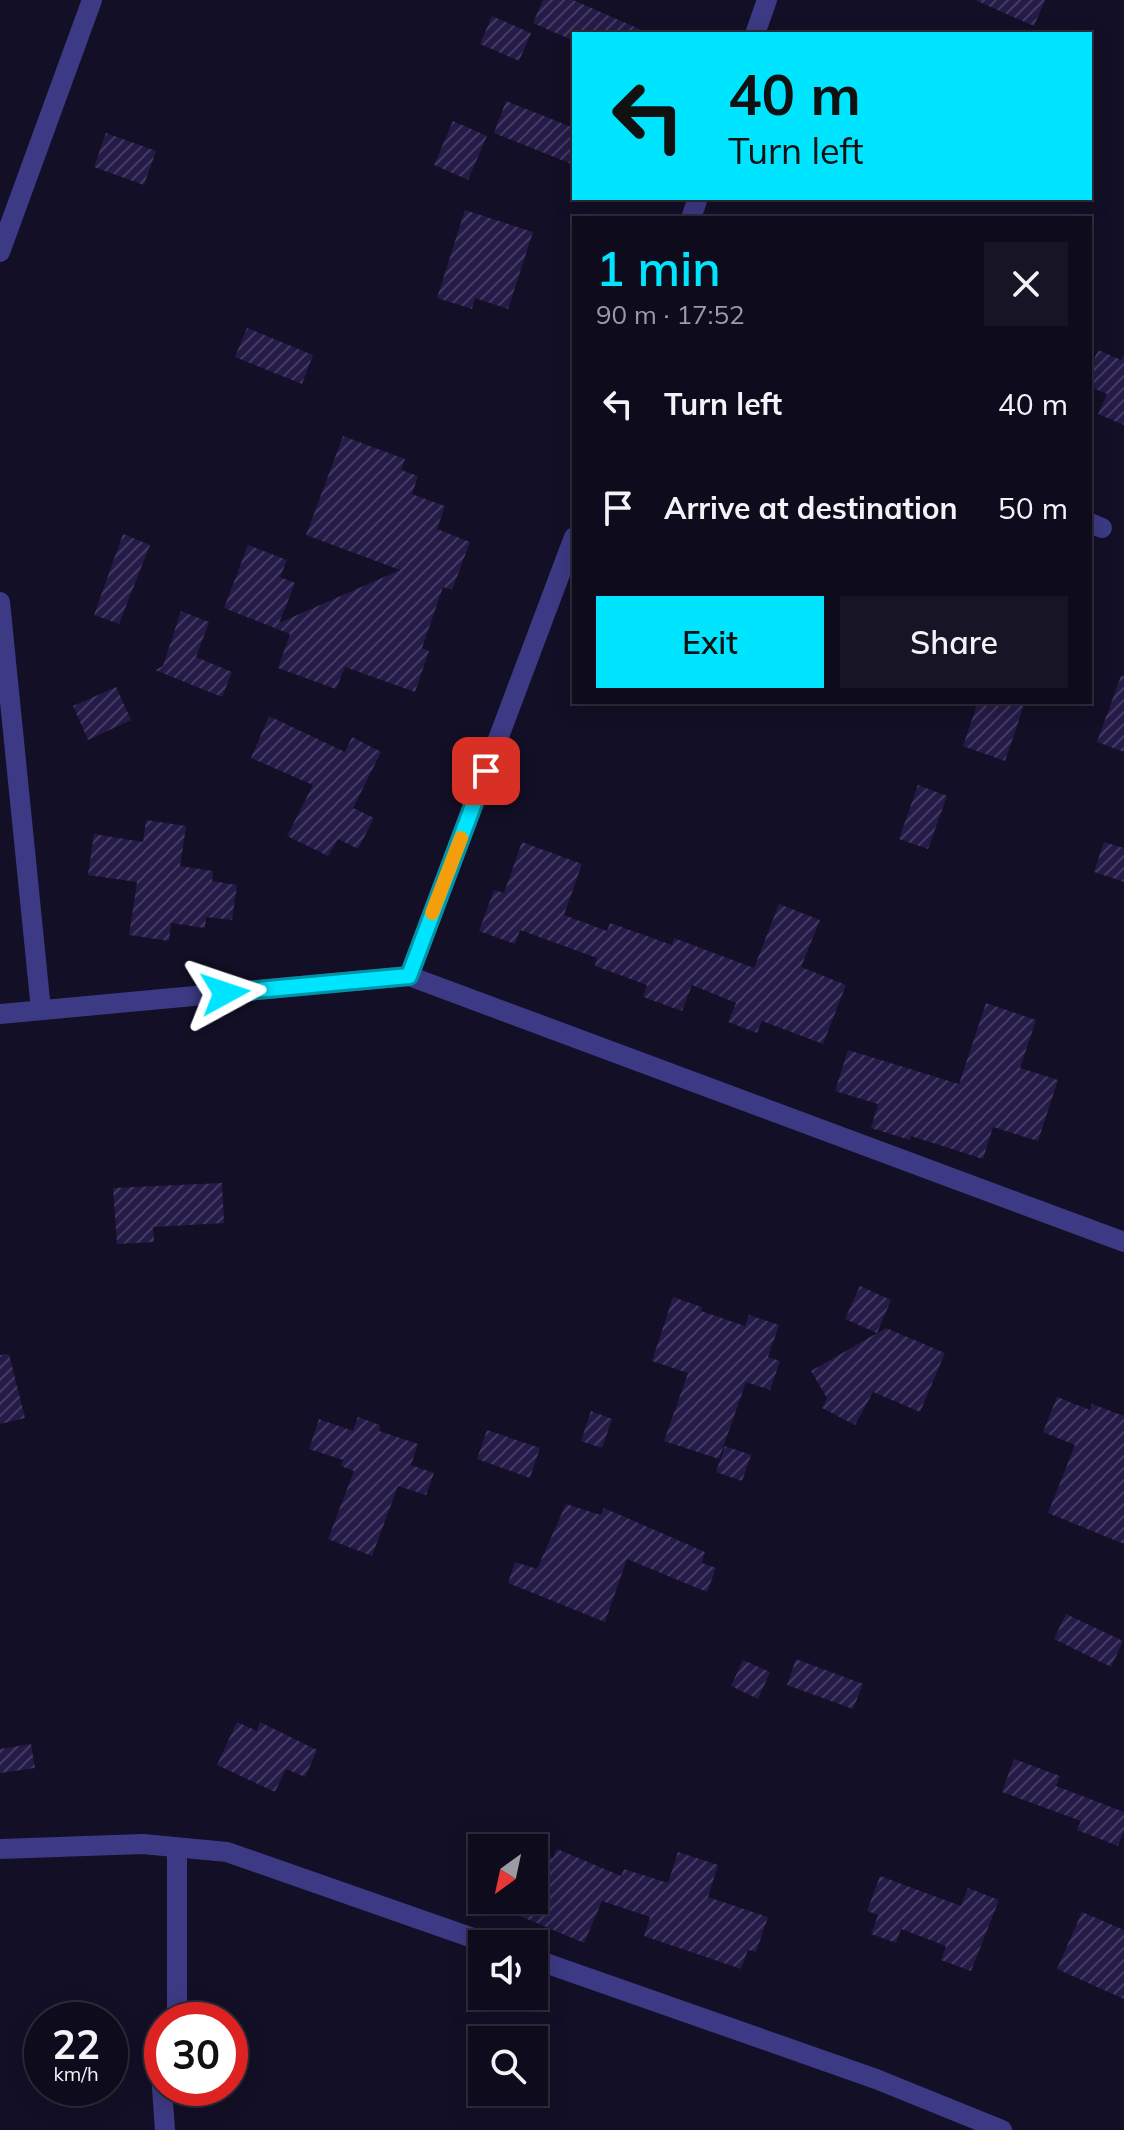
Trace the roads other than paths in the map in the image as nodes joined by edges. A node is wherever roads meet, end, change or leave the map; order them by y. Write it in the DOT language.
graph roads {
  1 [pos="92,0"];
  2 [pos="767,0"];
  3 [pos="756,32"];
  4 [pos="0,252"];
  5 [pos="572,542"];
  6 [pos="0,602"];
  7 [pos="409,976"];
  8 [pos="41,1010"];
  9 [pos="0,1014"];
  10 [pos="1124,1242"];
  11 [pos="177,1848"];
  12 [pos="0,1849"];
  13 [pos="468,1936"];
  14 [pos="548,1964"];
  15 [pos="177,2002"];
  16 [pos="163,2106"];
  17 [pos="165,2130"];
  18 [pos="1002,2130"];
  1 -- 4 [label="street"];
  2 -- 3 [label="street"];
  5 -- 7 [label="street"];
  6 -- 8 [label="street"];
  7 -- 8 [label="street"];
  7 -- 10 [label="street"];
  8 -- 9 [label="street"];
  11 -- 12 [label="street"];
  11 -- 13 [label="street"];
  11 -- 15 [label="street"];
  14 -- 18 [label="street"];
  16 -- 17 [label="street"];
}
